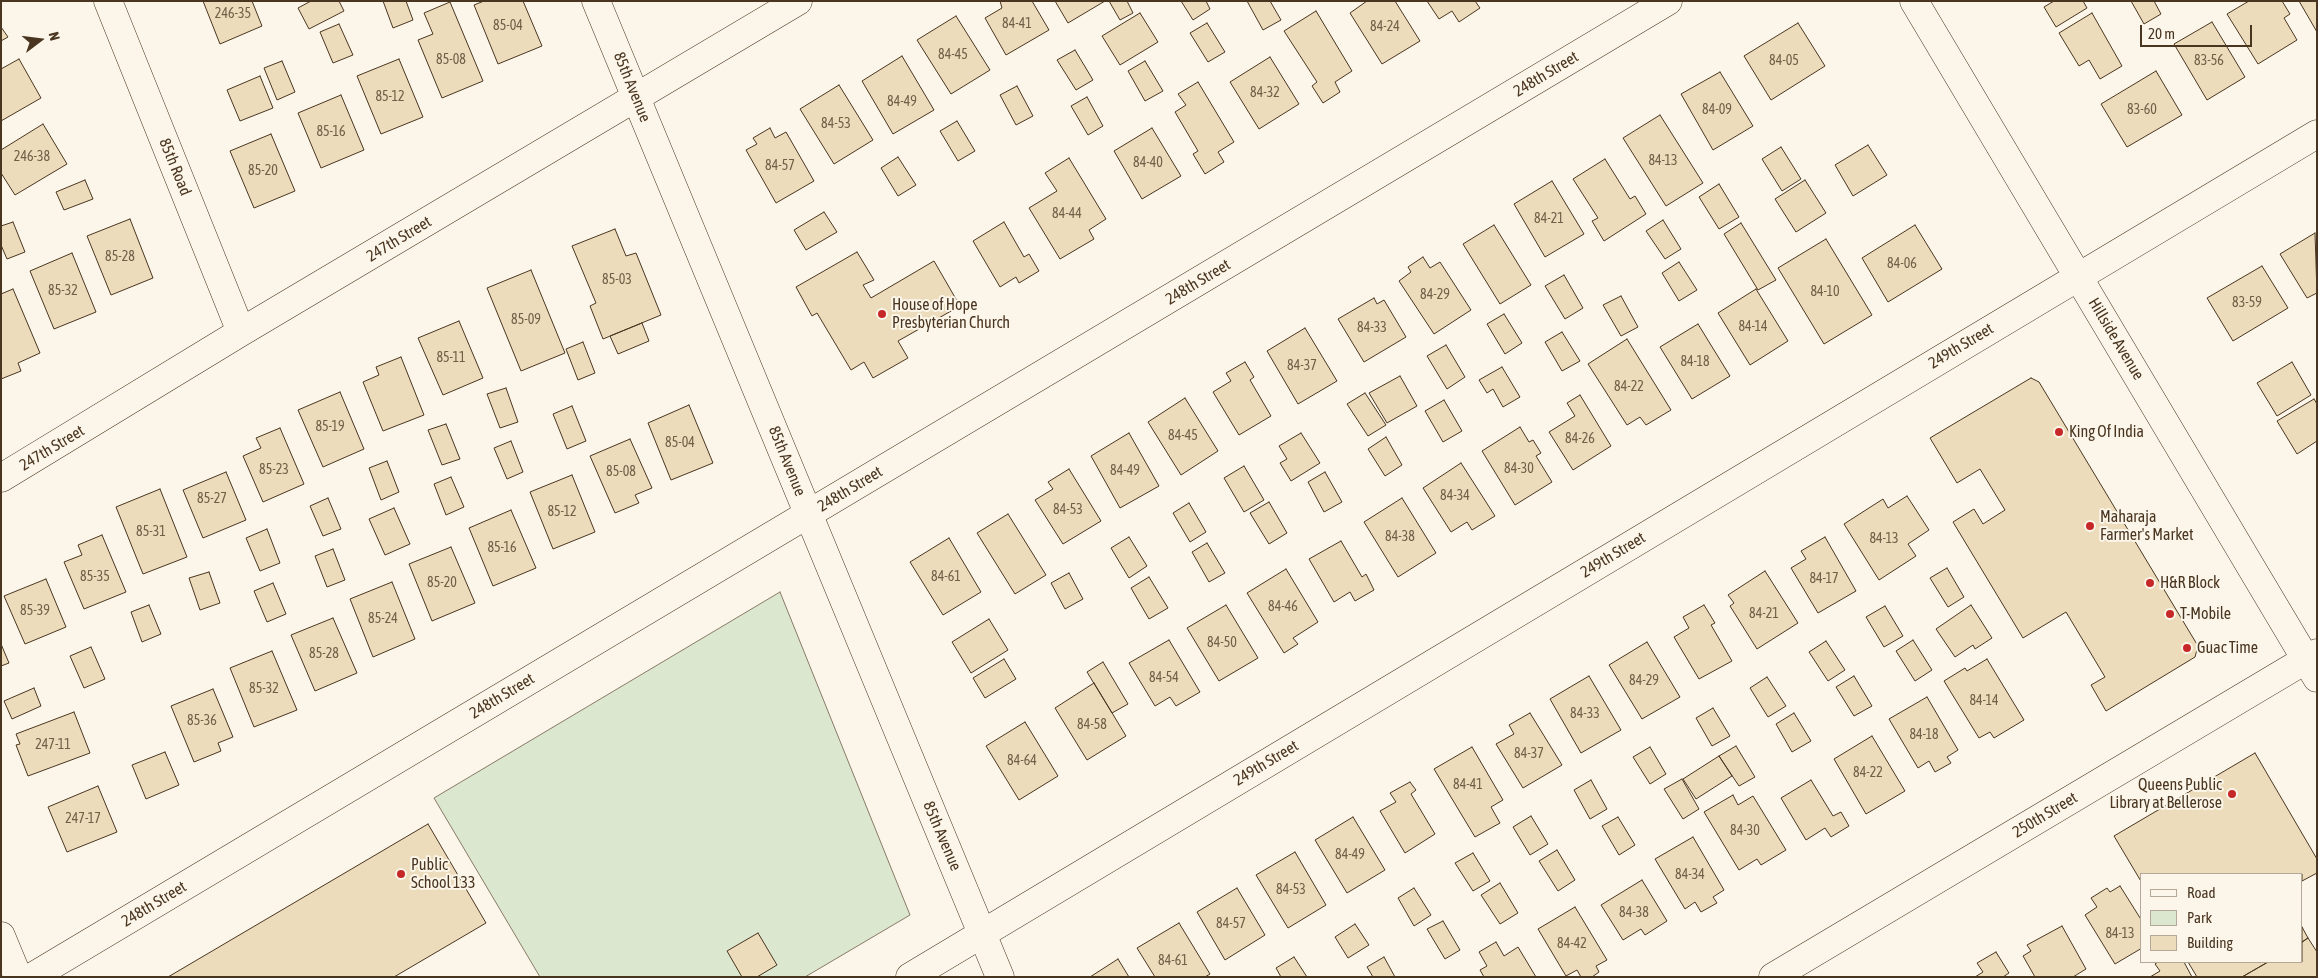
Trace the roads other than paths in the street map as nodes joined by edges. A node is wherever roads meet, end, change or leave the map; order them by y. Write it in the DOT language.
graph roads {
  1 [pos="108,1"];
  2 [pos="596,1"];
  3 [pos="798,1"];
  4 [pos="1668,1"];
  5 [pos="1914,1"];
  6 [pos="636,97"];
  7 [pos="2317,134"];
  8 [pos="2078,276"];
  9 [pos="241,332"];
  10 [pos="1,478"];
  11 [pos="808,514"];
  12 [pos="2313,663"];
  13 [pos="982,934"];
  14 [pos="1,936"];
  15 [pos="18,977"];
  16 [pos="32,977"];
  17 [pos="910,977"];
  18 [pos="1000,977"];
  19 [pos="1774,977"];
  1 -- 9 [label="street, 85th Road"];
  2 -- 6 [label="street, 85th Avenue"];
  3 -- 6 [label="street, 247th Street"];
  4 -- 11 [label="street, 248th Street"];
  5 -- 8 [label="street, Hillside Avenue"];
  6 -- 9 [label="street, 247th Street"];
  6 -- 11 [label="street, 85th Avenue"];
  7 -- 8 [label="street, 249th Street"];
  8 -- 12 [label="street, Hillside Avenue"];
  8 -- 13 [label="street, 249th Street"];
  9 -- 10 [label="street, 247th Street"];
  11 -- 13 [label="street, 85th Avenue"];
  11 -- 16 [label="street, 248th Street"];
  12 -- 19 [label="street, 250th Street"];
  13 -- 17 [label="street, 249th Street"];
  13 -- 18 [label="street, 85th Avenue"];
  14 -- 15 [label="street"];
}
